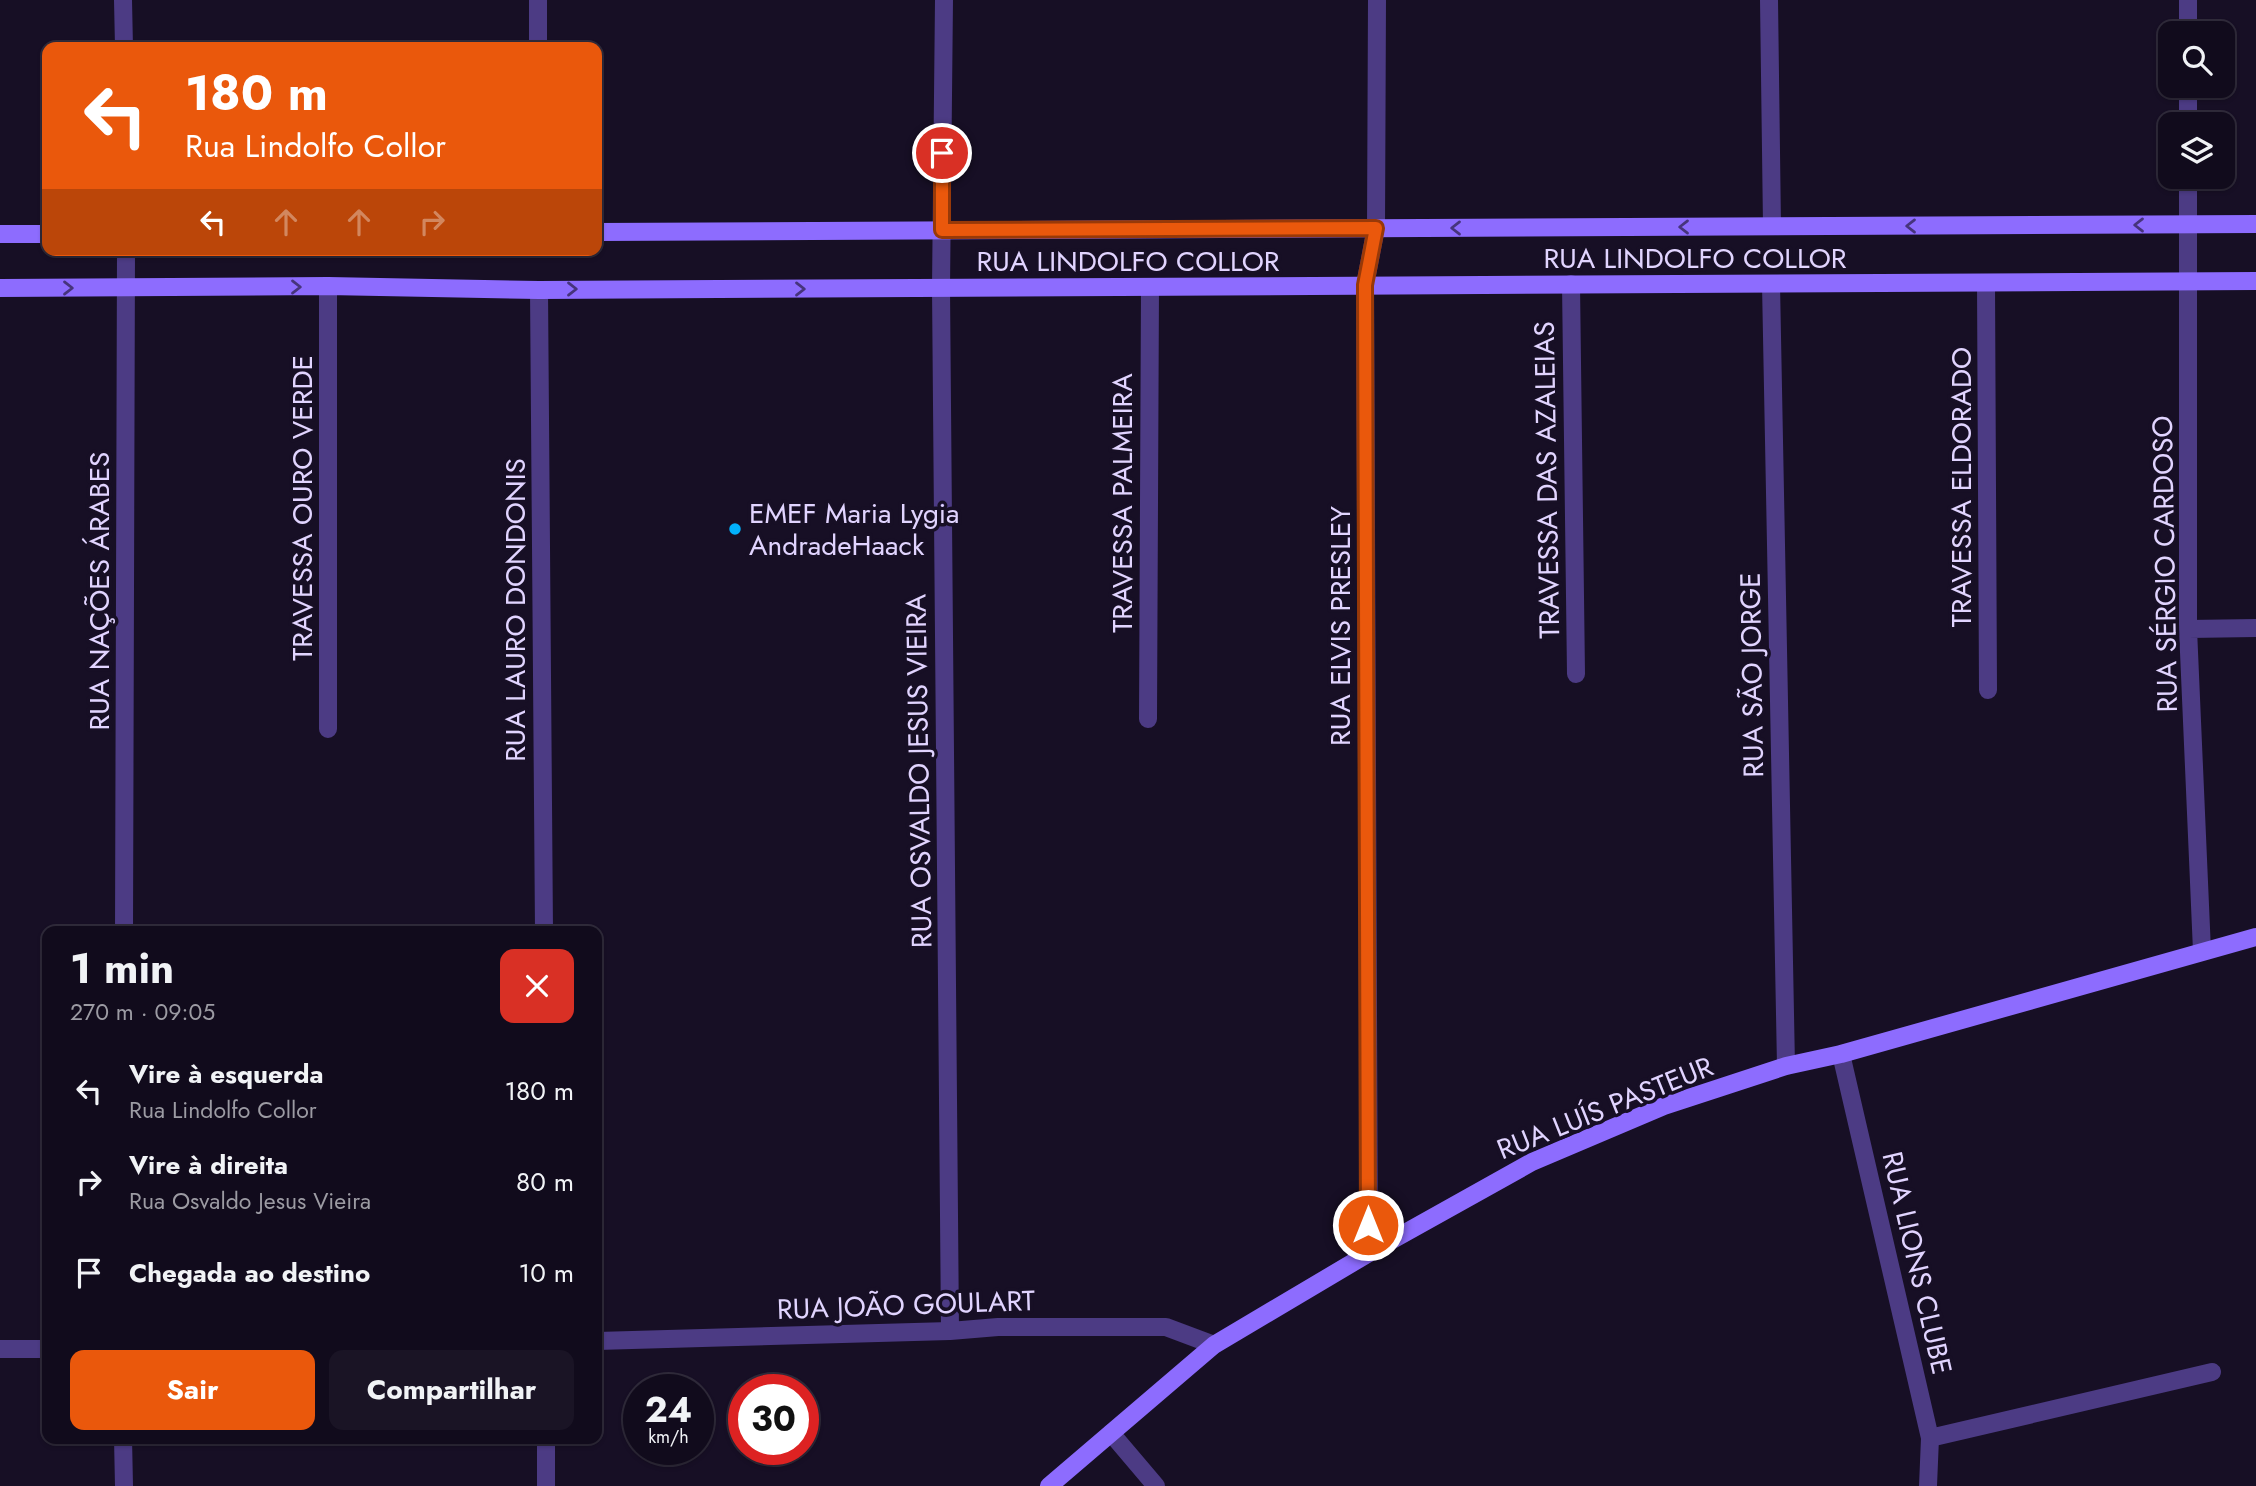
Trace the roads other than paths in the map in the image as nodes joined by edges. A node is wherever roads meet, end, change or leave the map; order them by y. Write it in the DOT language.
graph roads {
  1 [pos="123,0"];
  2 [pos="538,0"];
  3 [pos="944,0"];
  4 [pos="1377,0"];
  5 [pos="1769,0"];
  6 [pos="2188,0"];
  7 [pos="2188,21"];
  8 [pos="124,42"];
  9 [pos="538,42"];
  10 [pos="2188,189"];
  11 [pos="2188,224"];
  12 [pos="2256,224"];
  13 [pos="1772,226"];
  14 [pos="1376,228"];
  15 [pos="942,230"];
  16 [pos="602,232"];
  17 [pos="0,234"];
  18 [pos="42,234"];
  19 [pos="126,256"];
  20 [pos="2256,281"];
  21 [pos="2190,282"];
  22 [pos="1986,283"];
  23 [pos="1571,284"];
  24 [pos="1771,284"];
  25 [pos="1365,285"];
  26 [pos="328,286"];
  27 [pos="127,287"];
  28 [pos="1150,287"];
  29 [pos="0,288"];
  30 [pos="940,288"];
  31 [pos="539,290"];
  32 [pos="2256,628"];
  33 [pos="2188,629"];
  34 [pos="1576,674"];
  35 [pos="1988,690"];
  36 [pos="1148,719"];
  37 [pos="328,729"];
  38 [pos="124,926"];
  39 [pos="544,926"];
  40 [pos="2256,937"];
  41 [pos="2202,951"];
  42 [pos="1841,1054"];
  43 [pos="1786,1066"];
  44 [pos="1368,1252"];
  45 [pos="950,1331"];
  46 [pos="602,1341"];
  47 [pos="1214,1345"];
  48 [pos="0,1349"];
  49 [pos="42,1349"];
  50 [pos="2212,1372"];
  51 [pos="1111,1433"];
  52 [pos="1930,1438"];
  53 [pos="123,1444"];
  54 [pos="546,1444"];
  55 [pos="124,1486"];
  56 [pos="546,1486"];
  57 [pos="1049,1486"];
  58 [pos="1156,1486"];
  59 [pos="1928,1486"];
  1 -- 8 [label="street"];
  2 -- 9 [label="street"];
  3 -- 15 [label="street, RUA OSVALDO JESUS VIEIRA"];
  4 -- 14 [label="street, RUA ELVIS PRESLEY"];
  5 -- 13 [label="street"];
  6 -- 7 [label="street"];
  10 -- 11 [label="street, RUA SÉRGIO CARDOSO"];
  11 -- 12 [label="street, RUA LINDOLFO COLLOR"];
  11 -- 13 [label="street, RUA LINDOLFO COLLOR, one-way"];
  11 -- 21 [label="street, RUA SÉRGIO CARDOSO"];
  13 -- 14 [label="street, RUA LINDOLFO COLLOR, one-way"];
  14 -- 15 [label="street, RUA LINDOLFO COLLOR"];
  14 -- 25 [label="street, RUA ELVIS PRESLEY"];
  15 -- 16 [label="street, RUA LINDOLFO COLLOR"];
  15 -- 30 [label="street, RUA OSVALDO JESUS VIEIRA"];
  17 -- 18 [label="street"];
  19 -- 27 [label="street, RUA NAÇÕES ÁRABES"];
  20 -- 21 [label="street, RUA LINDOLFO COLLOR"];
  21 -- 22 [label="street, RUA LINDOLFO COLLOR"];
  21 -- 33 [label="street, RUA SÉRGIO CARDOSO"];
  22 -- 24 [label="street, RUA LINDOLFO COLLOR"];
  22 -- 35 [label="street, TRAVESSA ELDORADO"];
  23 -- 24 [label="street, RUA LINDOLFO COLLOR"];
  23 -- 25 [label="street, RUA LINDOLFO COLLOR"];
  23 -- 34 [label="street, TRAVESSA DAS AZALEIAS"];
  24 -- 43 [label="street, RUA SÃO JORGE"];
  25 -- 28 [label="street, RUA LINDOLFO COLLOR"];
  25 -- 44 [label="street, RUA ELVIS PRESLEY"];
  27 -- 26 [label="street, RUA LINDOLFO COLLOR, one-way"];
  26 -- 31 [label="street, RUA LINDOLFO COLLOR"];
  26 -- 37 [label="street, TRAVESSA OURO VERDE"];
  29 -- 27 [label="street, RUA LINDOLFO COLLOR, one-way"];
  27 -- 38 [label="street, RUA NAÇÕES ÁRABES"];
  28 -- 30 [label="street, RUA LINDOLFO COLLOR"];
  28 -- 36 [label="street, TRAVESSA PALMEIRA"];
  31 -- 30 [label="street, RUA LINDOLFO COLLOR, one-way"];
  30 -- 45 [label="street, RUA OSVALDO JESUS VIEIRA"];
  31 -- 39 [label="street, RUA LAURO DONDONIS"];
  32 -- 33 [label="street"];
  33 -- 41 [label="street, RUA SÉRGIO CARDOSO"];
  40 -- 41 [label="street, RUA LUÍS PASTEUR"];
  41 -- 42 [label="street, RUA LUÍS PASTEUR"];
  42 -- 43 [label="street, RUA LUÍS PASTEUR"];
  42 -- 52 [label="street, RUA LIONS CLUBE"];
  43 -- 44 [label="street, RUA LUÍS PASTEUR"];
  44 -- 47 [label="street, RUA LUÍS PASTEUR"];
  45 -- 46 [label="street, RUA JOÃO GOULART"];
  45 -- 47 [label="street, RUA JOÃO GOULART"];
  47 -- 51 [label="street, RUA LUÍS PASTEUR"];
  48 -- 49 [label="street"];
  50 -- 52 [label="street"];
  51 -- 57 [label="street, RUA LUÍS PASTEUR"];
  51 -- 58 [label="street"];
  52 -- 59 [label="street, RUA LIONS CLUBE"];
  53 -- 55 [label="street"];
  54 -- 56 [label="street"];
}
